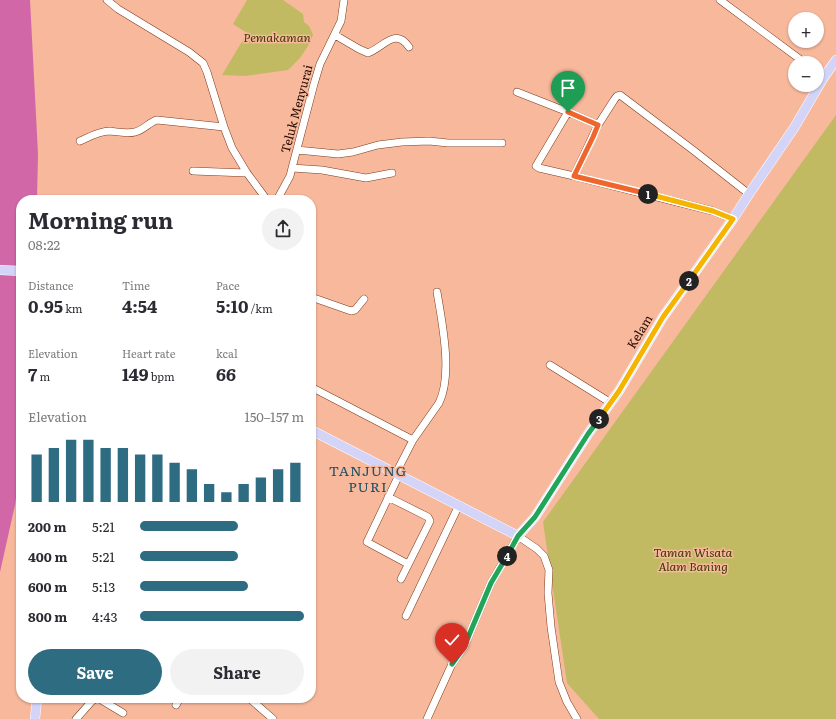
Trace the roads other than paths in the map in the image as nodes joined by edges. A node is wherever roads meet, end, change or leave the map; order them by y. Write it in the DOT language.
graph roads {
  1 [pos="107,0"];
  2 [pos="344,0"];
  3 [pos="720,0"];
  4 [pos="335,35"];
  5 [pos="409,48"];
  6 [pos="796,56"];
  7 [pos="836,60"];
  8 [pos="824,70"];
  9 [pos="517,92"];
  10 [pos="811,92"];
  11 [pos="568,112"];
  12 [pos="598,125"];
  13 [pos="224,127"];
  14 [pos="80,142"];
  15 [pos="502,143"];
  16 [pos="297,150"];
  17 [pos="292,168"];
  18 [pos="194,171"];
  19 [pos="247,173"];
  20 [pos="392,173"];
  21 [pos="574,176"];
  22 [pos="749,194"];
  23 [pos="263,195"];
  24 [pos="280,195"];
  25 [pos="733,219"];
  26 [pos="0,270"];
  27 [pos="16,271"];
  28 [pos="437,292"];
  29 [pos="316,299"];
  30 [pos="364,299"];
  31 [pos="550,365"];
  32 [pos="316,390"];
  33 [pos="611,403"];
  34 [pos="316,433"];
  35 [pos="413,440"];
  36 [pos="398,474"];
  37 [pos="388,497"];
  38 [pos="459,506"];
  39 [pos="518,536"];
  40 [pos="408,564"];
  41 [pos="400,579"];
  42 [pos="406,616"];
  43 [pos="37,703"];
  44 [pos="89,703"];
  45 [pos="106,703"];
  46 [pos="255,703"];
  47 [pos="123,713"];
  48 [pos="35,719"];
  49 [pos="76,719"];
  50 [pos="273,719"];
  51 [pos="427,719"];
  52 [pos="577,719"];
  1 -- 13 [label="street"];
  2 -- 4 [label="street, Teluk Menyurai"];
  3 -- 6 [label="street"];
  4 -- 5 [label="street"];
  4 -- 16 [label="street, Teluk Menyurai"];
  7 -- 8 [label="main road, Kelam"];
  9 -- 11 [label="street"];
  10 -- 22 [label="main road, Kelam"];
  11 -- 12 [label="street"];
  11 -- 21 [label="street"];
  12 -- 21 [label="street"];
  12 -- 22 [label="street"];
  13 -- 14 [label="street"];
  13 -- 19 [label="street"];
  15 -- 16 [label="street"];
  16 -- 17 [label="street, Teluk Menyurai"];
  17 -- 20 [label="street"];
  17 -- 24 [label="street, Teluk Menyurai"];
  18 -- 19 [label="street"];
  19 -- 23 [label="street"];
  21 -- 25 [label="street"];
  22 -- 25 [label="main road, Kelam"];
  25 -- 33 [label="main road, Kelam"];
  26 -- 27 [label="main road"];
  28 -- 35 [label="street"];
  29 -- 30 [label="street"];
  31 -- 33 [label="street"];
  32 -- 35 [label="street"];
  33 -- 39 [label="main road, Kelam"];
  34 -- 36 [label="main road"];
  35 -- 36 [label="street"];
  36 -- 37 [label="street"];
  36 -- 38 [label="main road"];
  37 -- 40 [label="street"];
  37 -- 40 [label="street"];
  38 -- 39 [label="main road"];
  38 -- 42 [label="street"];
  39 -- 51 [label="street"];
  39 -- 52 [label="street"];
  40 -- 41 [label="street"];
  43 -- 48 [label="main road"];
  44 -- 49 [label="street"];
  45 -- 47 [label="street"];
  46 -- 50 [label="street"];
}
